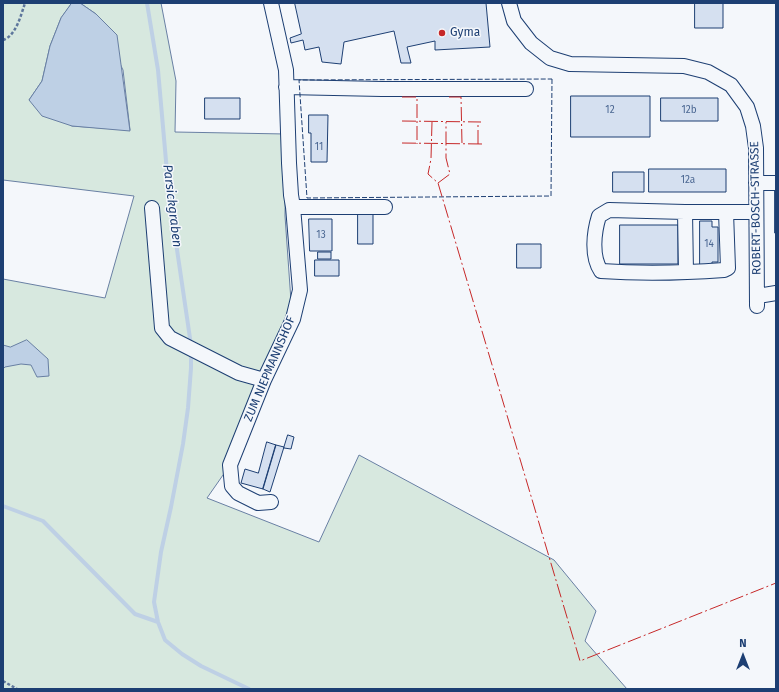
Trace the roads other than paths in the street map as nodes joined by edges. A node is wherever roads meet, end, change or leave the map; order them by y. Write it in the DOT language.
graph roads {
  1 [pos="271,3"];
  2 [pos="509,3"];
  3 [pos="286,87"];
  4 [pos="526,89"];
  5 [pos="756,183"];
  6 [pos="776,183"];
  7 [pos="293,207"];
  8 [pos="385,207"];
  9 [pos="152,208"];
  10 [pos="685,212"];
  11 [pos="726,212"];
  12 [pos="756,212"];
  13 [pos="686,272"];
  14 [pos="776,293"];
  15 [pos="264,380"];
  16 [pos="271,502"];
  1 -- 3 [label="street, ZUM NIEPMANNSHOF"];
  2 -- 5 [label="street, ROBERT-BOSCH-STRASSE"];
  3 -- 4 [label="street"];
  3 -- 7 [label="street, ZUM NIEPMANNSHOF"];
  5 -- 6 [label="street"];
  5 -- 12 [label="street, ROBERT-BOSCH-STRASSE"];
  7 -- 8 [label="street"];
  7 -- 15 [label="street, ZUM NIEPMANNSHOF"];
  9 -- 15 [label="street"];
  10 -- 11 [label="street"];
  10 -- 13 [label="street"];
  10 -- 13 [label="street"];
  11 -- 12 [label="street"];
  11 -- 13 [label="street"];
  12 -- 14 [label="street, ROBERT-BOSCH-STRASSE"];
  15 -- 16 [label="street, ZUM NIEPMANNSHOF"];
}
